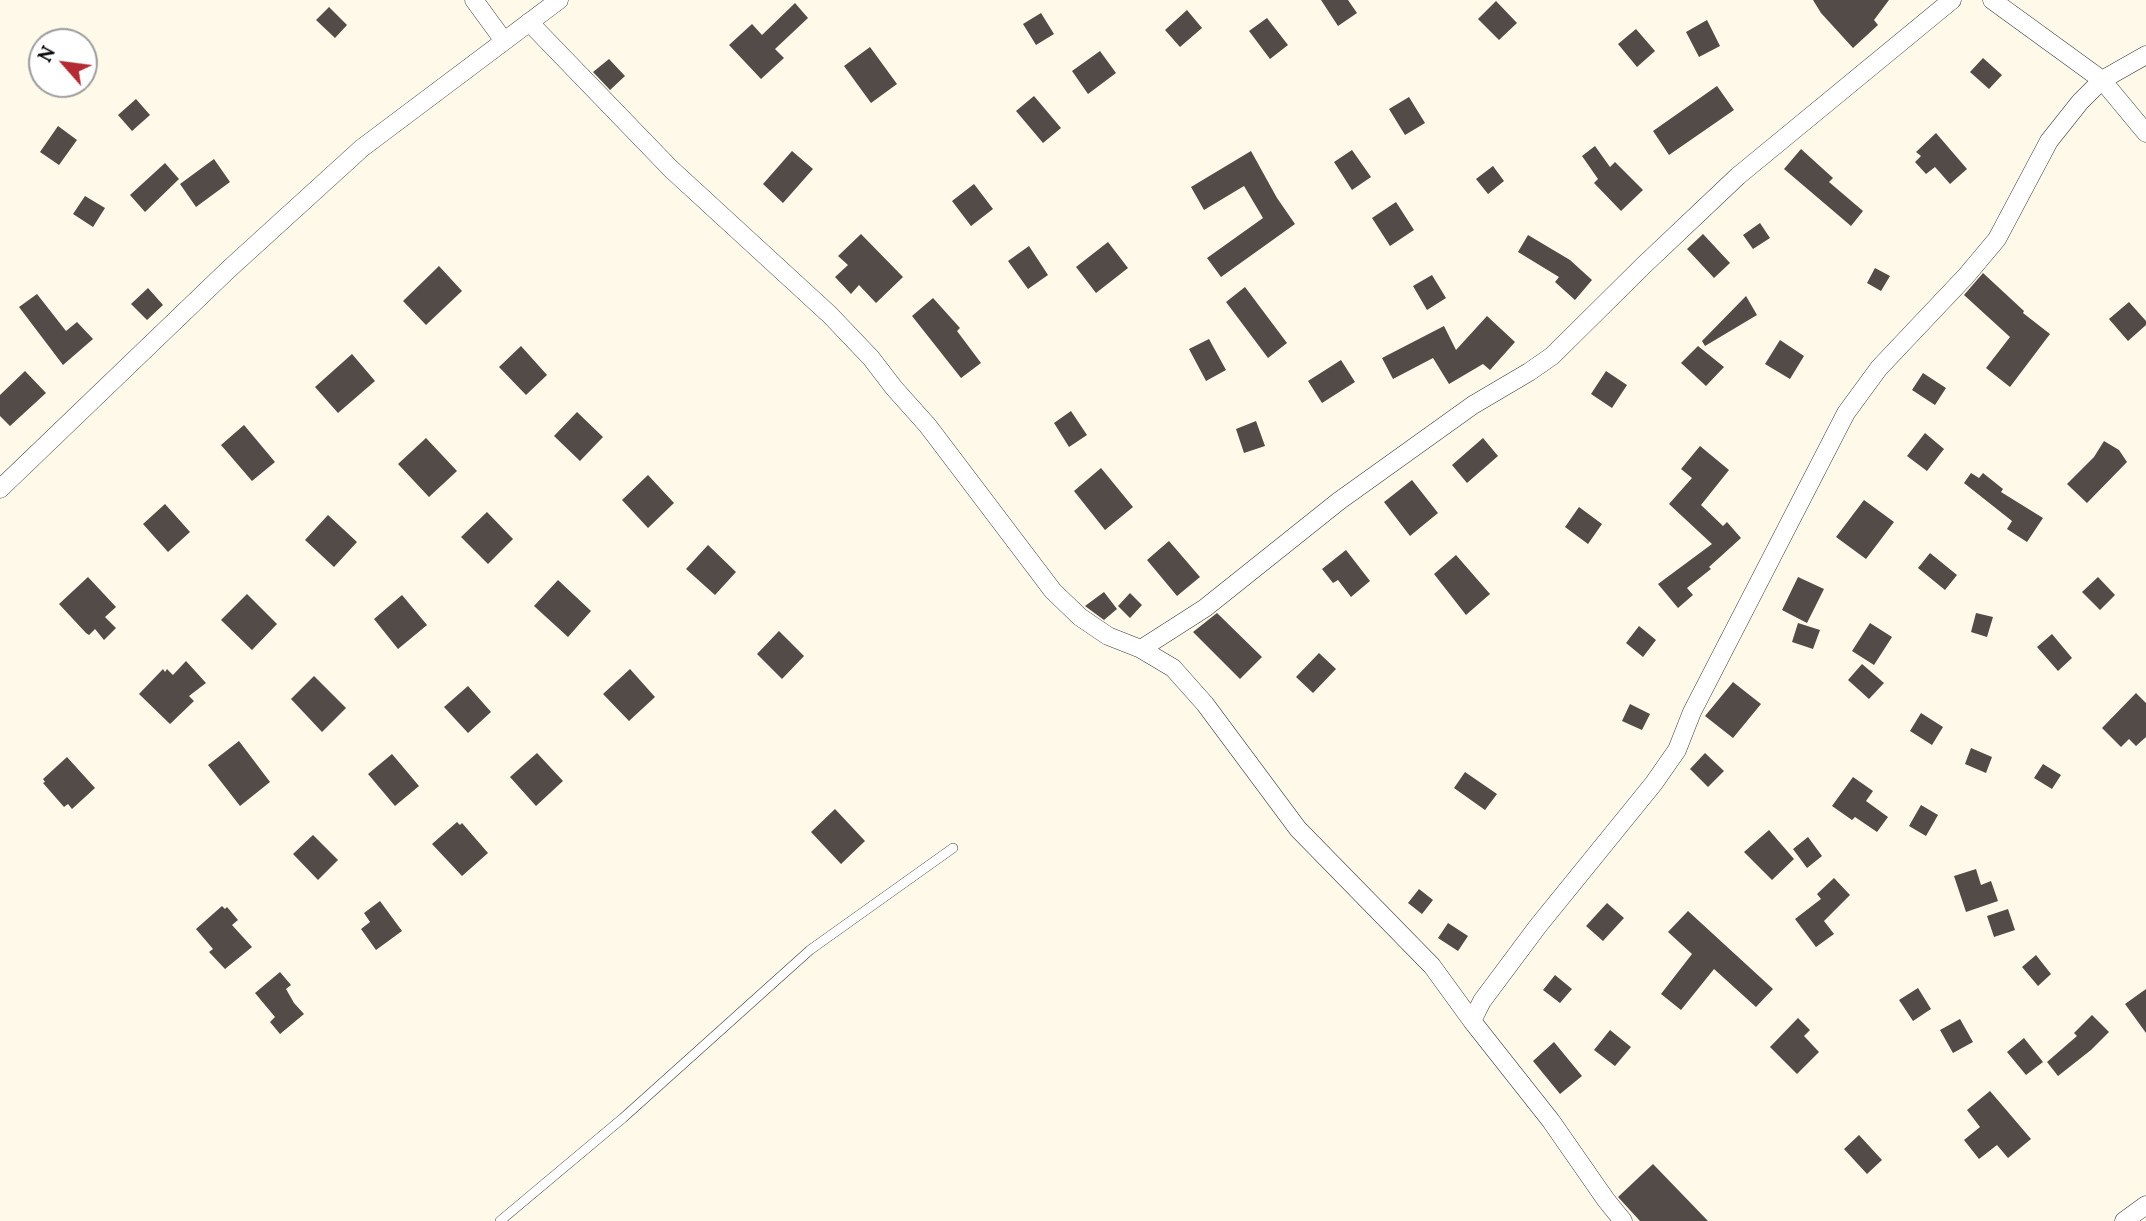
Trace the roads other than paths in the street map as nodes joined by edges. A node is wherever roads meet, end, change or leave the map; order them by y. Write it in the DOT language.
graph roads {
  1 [pos="474,0"];
  2 [pos="559,0"];
  3 [pos="1952,0"];
  4 [pos="1992,0"];
  5 [pos="529,22"];
  6 [pos="504,41"];
  7 [pos="2146,55"];
  8 [pos="2102,80"];
  9 [pos="2146,134"];
  10 [pos="0,489"];
  11 [pos="1142,649"];
  12 [pos="953,848"];
  13 [pos="1472,1020"];
  14 [pos="2146,1205"];
  15 [pos="500,1221"];
  16 [pos="1623,1221"];
  17 [pos="2124,1221"];
  1 -- 6 [label="street"];
  2 -- 5 [label="street"];
  3 -- 11 [label="street"];
  4 -- 8 [label="street"];
  5 -- 6 [label="street"];
  5 -- 11 [label="street"];
  6 -- 10 [label="street"];
  7 -- 8 [label="street"];
  8 -- 9 [label="street"];
  8 -- 13 [label="street"];
  11 -- 13 [label="street"];
  12 -- 15 [label="lane"];
  13 -- 16 [label="street"];
  14 -- 17 [label="street"];
}
